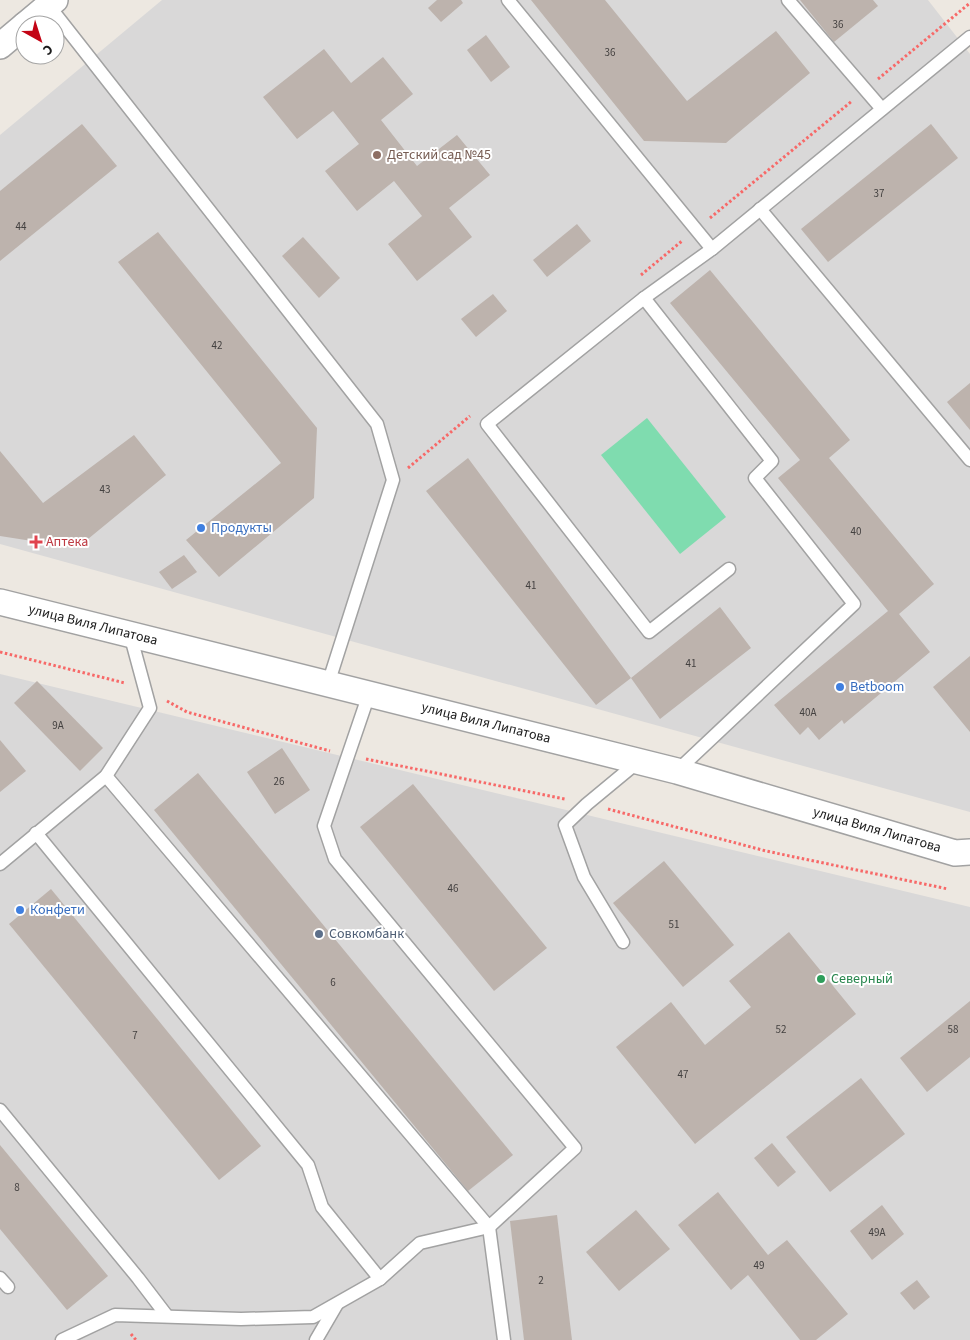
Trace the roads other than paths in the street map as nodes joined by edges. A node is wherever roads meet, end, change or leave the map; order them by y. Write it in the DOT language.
graph roads {
  1 [pos="508,0"];
  2 [pos="788,0"];
  3 [pos="52,3"];
  4 [pos="37,15"];
  5 [pos="15,33"];
  6 [pos="970,37"];
  7 [pos="0,46"];
  8 [pos="882,109"];
  9 [pos="760,209"];
  10 [pos="712,249"];
  11 [pos="644,298"];
  12 [pos="970,459"];
  13 [pos="729,569"];
  14 [pos="0,602"];
  15 [pos="130,634"];
  16 [pos="328,684"];
  17 [pos="369,694"];
  18 [pos="639,761"];
  19 [pos="678,771"];
  20 [pos="106,776"];
  21 [pos="36,833"];
  22 [pos="970,852"];
  23 [pos="0,864"];
  24 [pos="623,942"];
  25 [pos="0,1110"];
  26 [pos="489,1227"];
  27 [pos="380,1279"];
  28 [pos="337,1304"];
  29 [pos="167,1316"];
  30 [pos="62,1340"];
  31 [pos="316,1340"];
  32 [pos="504,1340"];
  1 -- 10 [label="lane"];
  2 -- 8 [label="lane"];
  3 -- 4 [label="street"];
  3 -- 16 [label="lane"];
  5 -- 7 [label="street"];
  6 -- 8 [label="lane"];
  8 -- 9 [label="lane"];
  9 -- 10 [label="lane"];
  9 -- 12 [label="lane"];
  10 -- 11 [label="lane"];
  11 -- 13 [label="lane"];
  11 -- 19 [label="lane"];
  14 -- 15 [label="street, улица Виля Липатова"];
  15 -- 16 [label="street, улица Виля Липатова"];
  15 -- 20 [label="lane"];
  16 -- 17 [label="street, улица Виля Липатова"];
  17 -- 18 [label="street, улица Виля Липатова"];
  17 -- 26 [label="lane"];
  18 -- 19 [label="street, улица Виля Липатова"];
  18 -- 24 [label="lane"];
  19 -- 22 [label="street, улица Виля Липатова"];
  20 -- 21 [label="lane"];
  20 -- 26 [label="lane"];
  21 -- 23 [label="lane"];
  21 -- 27 [label="lane"];
  25 -- 29 [label="lane"];
  26 -- 27 [label="lane"];
  26 -- 32 [label="lane"];
  27 -- 28 [label="lane"];
  28 -- 29 [label="lane"];
  28 -- 31 [label="lane"];
  29 -- 30 [label="lane"];
}
